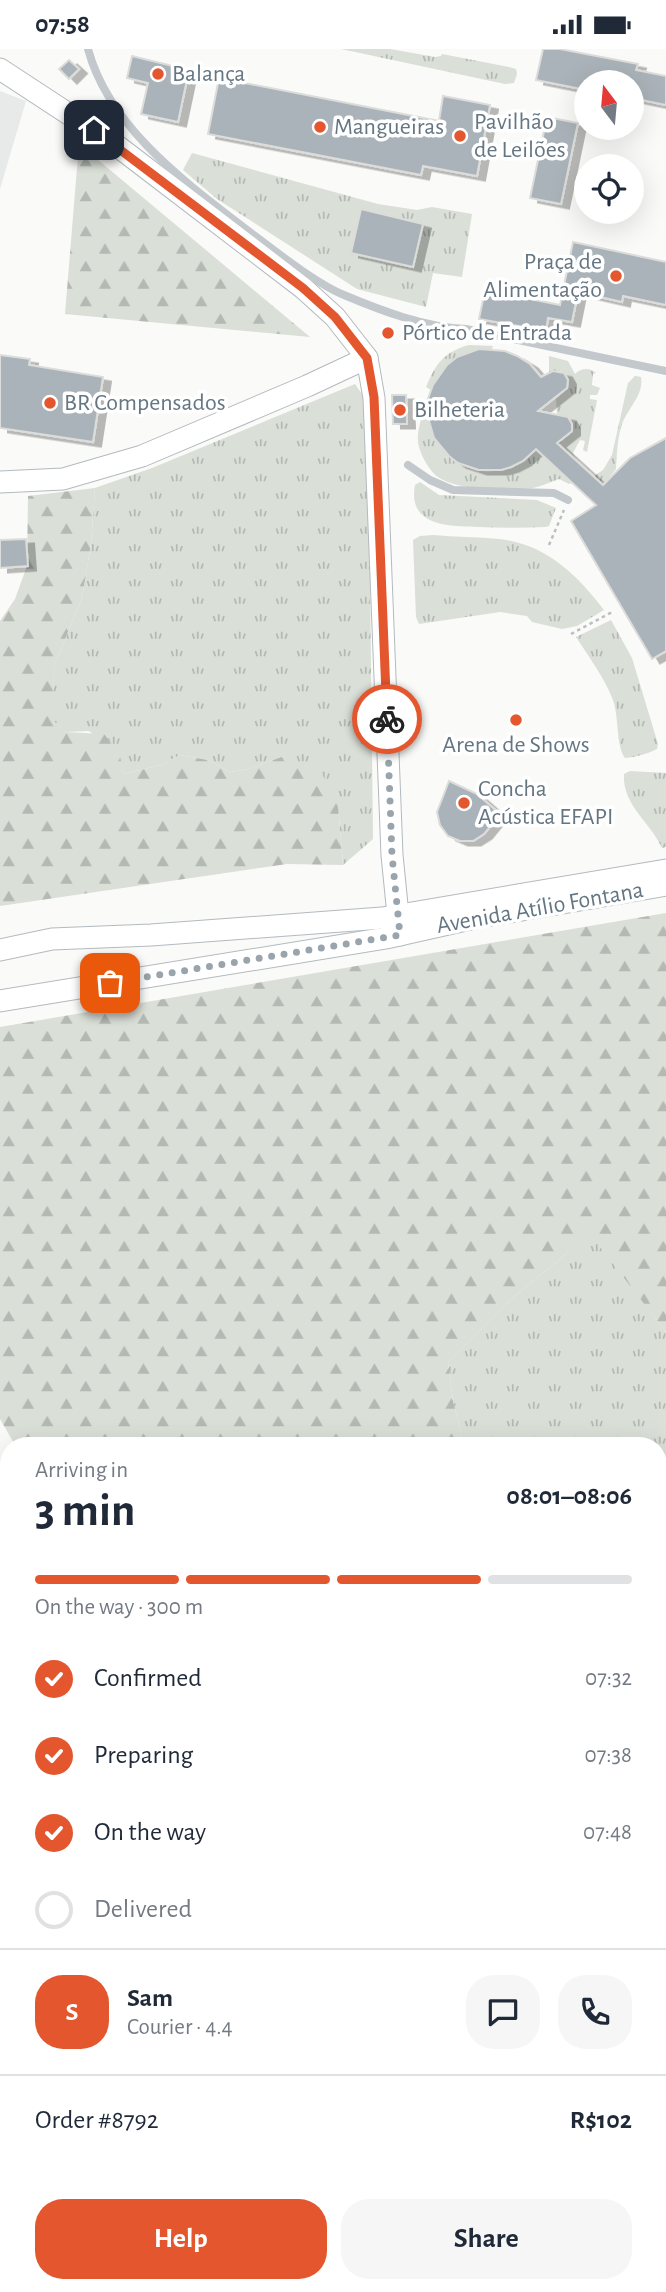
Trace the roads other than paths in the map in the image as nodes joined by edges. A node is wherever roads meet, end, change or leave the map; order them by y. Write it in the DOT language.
graph roads {
  1 [pos="88,49"];
  2 [pos="0,69"];
  3 [pos="367,358"];
  4 [pos="666,371"];
  5 [pos="408,465"];
  6 [pos="0,482"];
  7 [pos="568,500"];
  8 [pos="666,870"];
  9 [pos="666,885"];
  10 [pos="399,925"];
  11 [pos="0,950"];
  12 [pos="0,1001"];
  1 -- 4 [label="lane"];
  2 -- 3 [label="street"];
  3 -- 6 [label="street"];
  3 -- 10 [label="street"];
  5 -- 7 [label="lane"];
  8 -- 10 [label="street, Avenida Atílio Fontana"];
  9 -- 10 [label="street, Avenida Atílio Fontana"];
  10 -- 11 [label="street, Avenida Atílio Fontana"];
  10 -- 12 [label="street, Avenida Atílio Fontana"];
}
